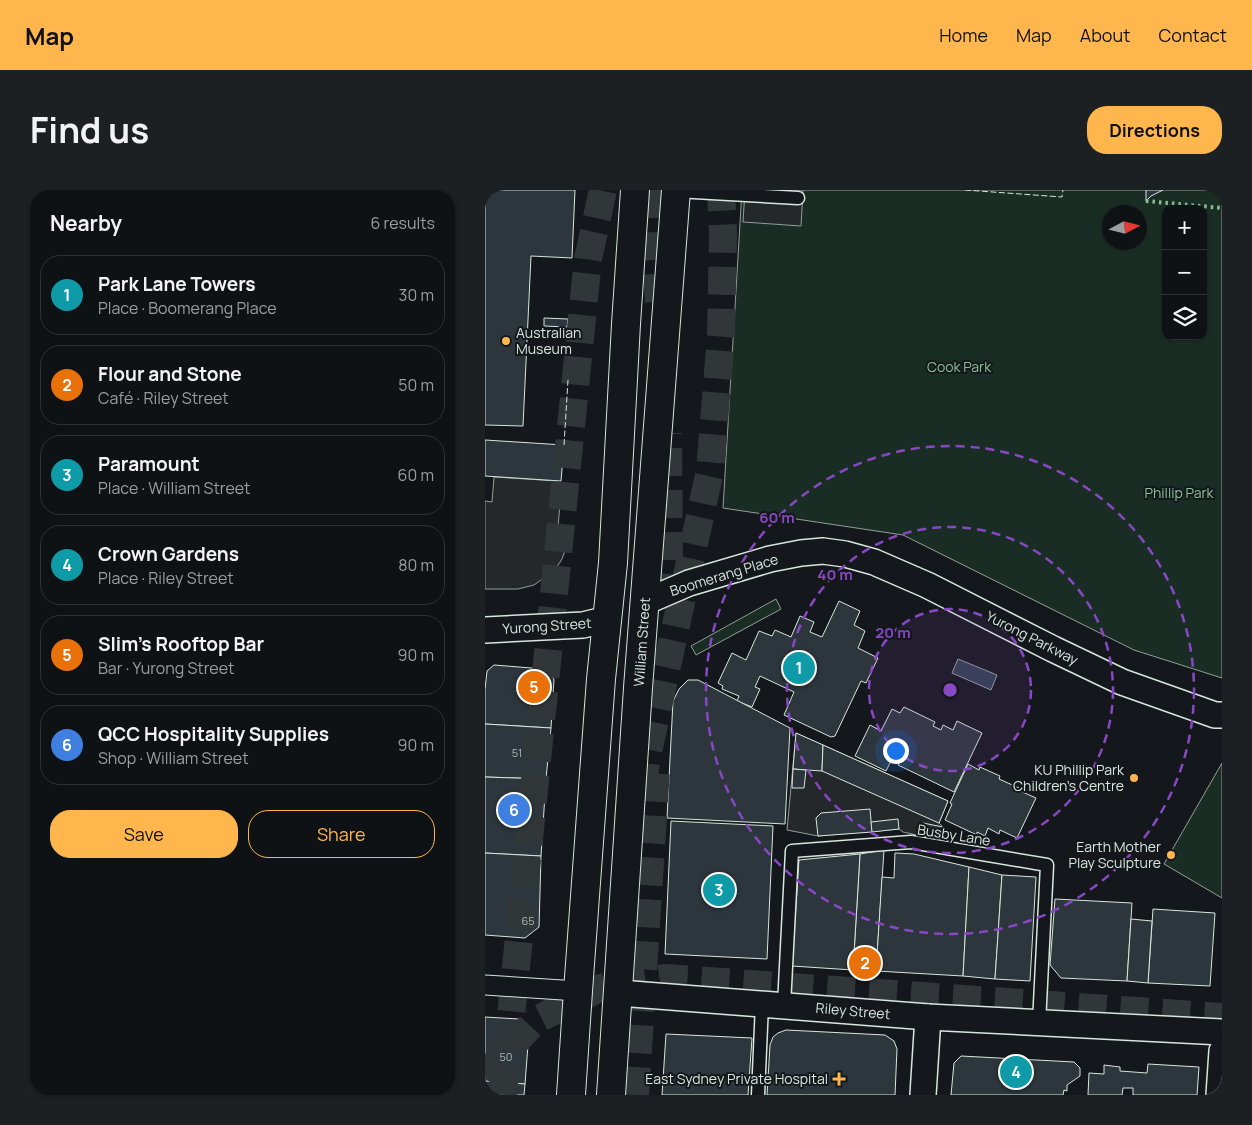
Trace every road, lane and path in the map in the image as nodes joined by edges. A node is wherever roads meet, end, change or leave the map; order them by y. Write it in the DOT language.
graph roads {
  1 [pos="635,190"];
  2 [pos="676,190"];
  3 [pos="798,198"];
  4 [pos="845,554"];
  5 [pos="645,602"];
  6 [pos="608,619"];
  7 [pos="485,630"];
  8 [pos="1222,715"];
  9 [pos="485,985"];
  10 [pos="577,991"];
  11 [pos="619,993"];
  12 [pos="773,1004"];
  13 [pos="928,1017"];
  14 [pos="1039,1023"];
  15 [pos="1222,1032"];
  16 [pos="1222,1051"];
  17 [pos="571,1095"];
  18 [pos="611,1095"];
  19 [pos="757,1095"];
  20 [pos="923,1095"];
  21 [pos="1219,1095"];
  1 -- 6 [label="main road"];
  2 -- 3 [label="lane"];
  2 -- 5 [label="main road, William Street"];
  4 -- 5 [label="street, Boomerang Place"];
  4 -- 8 [label="street, Yurong Parkway"];
  5 -- 6 [label="main road, Boomerang Place"];
  5 -- 11 [label="main road, William Street"];
  6 -- 7 [label="street, Yurong Street"];
  6 -- 10 [label="main road"];
  9 -- 10 [label="street, Riley Street"];
  10 -- 11 [label="main road, Riley Street"];
  10 -- 17 [label="main road"];
  11 -- 12 [label="street, Riley Street"];
  11 -- 18 [label="main road, William Street"];
  12 -- 13 [label="street, Riley Street"];
  12 -- 14 [label="lane, Busby Lane"];
  12 -- 19 [label="lane"];
  13 -- 14 [label="street, Riley Street"];
  13 -- 20 [label="street"];
  14 -- 15 [label="street, Riley Street"];
  16 -- 21 [label="street"];
}
